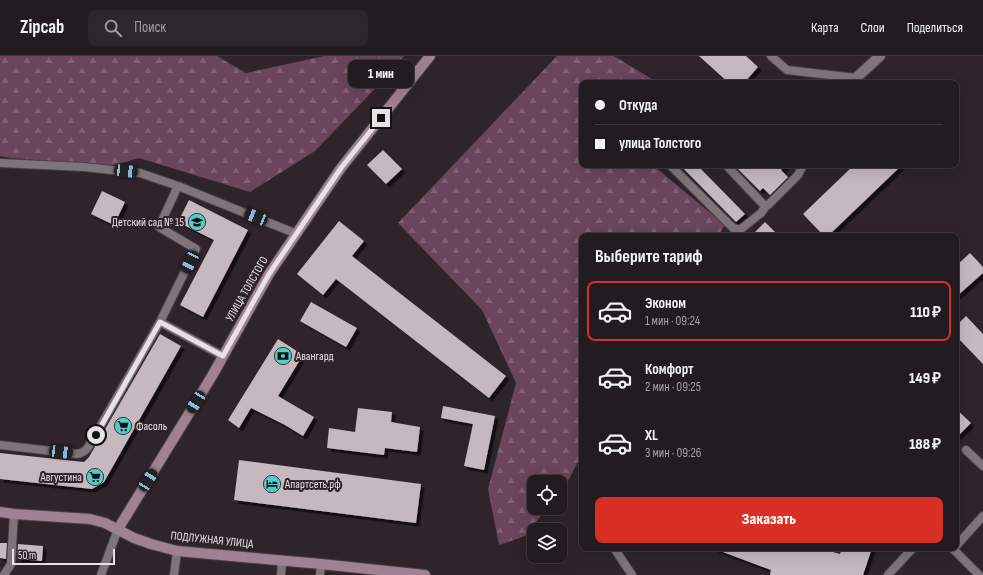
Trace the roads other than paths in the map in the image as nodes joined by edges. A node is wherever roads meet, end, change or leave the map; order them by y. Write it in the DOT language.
graph roads {
  1 [pos="430,56"];
  2 [pos="771,56"];
  3 [pos="877,57"];
  4 [pos="852,80"];
  5 [pos="0,165"];
  6 [pos="673,168"];
  7 [pos="729,168"];
  8 [pos="802,168"];
  9 [pos="178,186"];
  10 [pos="766,206"];
  11 [pos="297,234"];
  12 [pos="160,322"];
  13 [pos="223,356"];
  14 [pos="0,445"];
  15 [pos="966,450"];
  16 [pos="983,466"];
  17 [pos="0,512"];
  18 [pos="14,514"];
  19 [pos="983,516"];
  20 [pos="118,529"];
  21 [pos="959,542"];
  22 [pos="177,551"];
  23 [pos="616,551"];
  24 [pos="910,551"];
  25 [pos="956,551"];
  26 [pos="282,561"];
  27 [pos="321,564"];
  28 [pos="4,575"];
  29 [pos="101,575"];
  30 [pos="174,575"];
  31 [pos="281,575"];
  32 [pos="320,575"];
  33 [pos="425,575"];
  34 [pos="632,575"];
  35 [pos="888,575"];
  36 [pos="979,575"];
  1 -- 11 [label="street, УЛИЦА ТОЛСТОГО"];
  2 -- 4 [label="lane"];
  3 -- 4 [label="street"];
  5 -- 9 [label="lane"];
  6 -- 10 [label="lane"];
  7 -- 10 [label="lane"];
  8 -- 10 [label="lane"];
  9 -- 11 [label="lane"];
  9 -- 12 [label="lane"];
  11 -- 13 [label="street, УЛИЦА ТОЛСТОГО"];
  12 -- 13 [label="lane"];
  12 -- 14 [label="lane"];
  13 -- 20 [label="street, УЛИЦА ТОЛСТОГО"];
  15 -- 16 [label="lane"];
  17 -- 18 [label="street, ПОДЛУЖНАЯ УЛИЦА"];
  18 -- 20 [label="street, ПОДЛУЖНАЯ УЛИЦА"];
  18 -- 28 [label="lane"];
  19 -- 21 [label="lane"];
  20 -- 22 [label="street, ПОДЛУЖНАЯ УЛИЦА"];
  20 -- 29 [label="lane"];
  22 -- 26 [label="street, ПОДЛУЖНАЯ УЛИЦА"];
  22 -- 30 [label="lane"];
  23 -- 34 [label="lane"];
  24 -- 35 [label="lane"];
  25 -- 36 [label="lane"];
  26 -- 27 [label="street, ПОДЛУЖНАЯ УЛИЦА"];
  26 -- 31 [label="lane"];
  27 -- 32 [label="lane"];
  27 -- 33 [label="street, ПОДЛУЖНАЯ УЛИЦА"];
}
